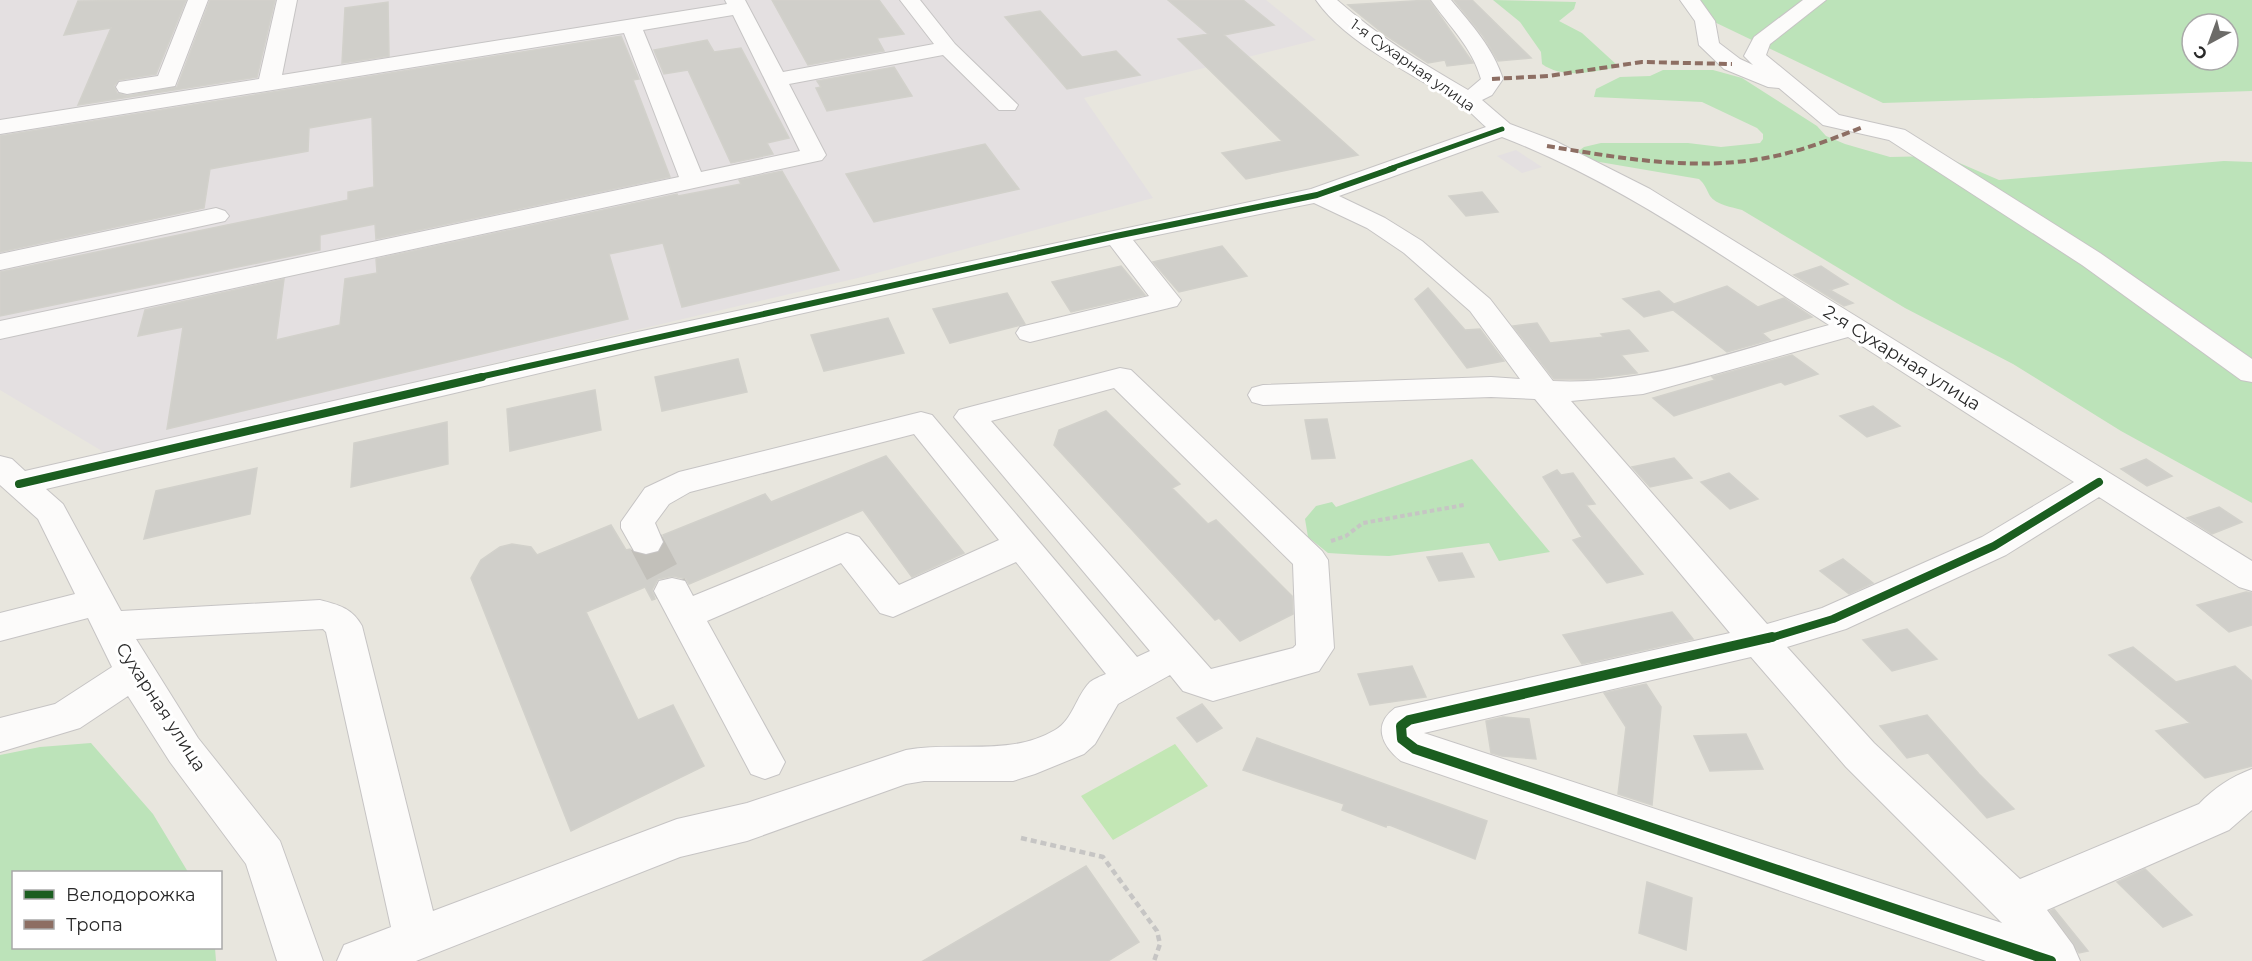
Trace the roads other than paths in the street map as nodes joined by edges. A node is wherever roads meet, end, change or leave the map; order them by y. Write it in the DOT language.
graph roads {
  1 [pos="198,0"];
  2 [pos="287,0"];
  3 [pos="910,0"];
  4 [pos="1326,0"];
  5 [pos="1441,0"];
  6 [pos="1689,0"];
  7 [pos="1816,0"];
  8 [pos="737,4"];
  9 [pos="631,26"];
  10 [pos="948,48"];
  11 [pos="776,80"];
  12 [pos="269,84"];
  13 [pos="1786,85"];
  14 [pos="1468,99"];
  15 [pos="1007,105"];
  16 [pos="0,107"];
  17 [pos="0,127"];
  18 [pos="1502,129"];
  19 [pos="693,181"];
  20 [pos="1317,195"];
  21 [pos="216,216"];
  22 [pos="1116,236"];
  23 [pos="0,262"];
  24 [pos="1853,327"];
  25 [pos="0,330"];
  26 [pos="1030,333"];
  27 [pos="2252,373"];
  28 [pos="1544,390"];
  29 [pos="1263,395"];
  30 [pos="970,417"];
  31 [pos="928,429"];
  32 [pos="10,476"];
  33 [pos="2099,482"];
  34 [pos="646,542"];
  35 [pos="1023,544"];
  36 [pos="2252,578"];
  37 [pos="103,614"];
  38 [pos="0,627"];
  39 [pos="1759,641"];
  40 [pos="1176,655"];
  41 [pos="135,672"];
  42 [pos="1132,678"];
  43 [pos="0,735"];
  44 [pos="765,762"];
  45 [pos="2252,788"];
  46 [pos="2014,903"];
  47 [pos="417,939"];
  48 [pos="300,961"];
  49 [pos="360,961"];
  50 [pos="2051,961"];
  51 [pos="2057,961"];
  1 -- 16 [label="street"];
  2 -- 12 [label="street"];
  3 -- 10 [label="street"];
  4 -- 14 [label="street, 1-я Сухарная улица"];
  5 -- 14 [label="street"];
  6 -- 13 [label="street"];
  7 -- 13 [label="street"];
  8 -- 9 [label="street"];
  8 -- 11 [label="street"];
  9 -- 12 [label="street"];
  9 -- 19 [label="street"];
  10 -- 11 [label="street"];
  10 -- 15 [label="street"];
  11 -- 19 [label="street"];
  12 -- 17 [label="street"];
  13 -- 27 [label="street"];
  14 -- 18 [label="street, 1-я Сухарная улица"];
  18 -- 20 [label="street"];
  18 -- 24 [label="street, 2-я Сухарная улица"];
  19 -- 25 [label="street"];
  20 -- 22 [label="street"];
  20 -- 28 [label="street"];
  21 -- 23 [label="street"];
  22 -- 26 [label="street"];
  22 -- 32 [label="street"];
  24 -- 28 [label="street"];
  24 -- 33 [label="street, 2-я Сухарная улица"];
  28 -- 29 [label="street"];
  28 -- 39 [label="street"];
  30 -- 31 [label="street"];
  30 -- 40 [label="street"];
  30 -- 40 [label="street"];
  31 -- 34 [label="street"];
  31 -- 35 [label="street"];
  32 -- 37 [label="street, Сухарная улица"];
  33 -- 36 [label="street, 2-я Сухарная улица"];
  33 -- 39 [label="street"];
  35 -- 42 [label="street"];
  35 -- 44 [label="street"];
  37 -- 38 [label="street"];
  37 -- 41 [label="street, Сухарная улица"];
  37 -- 47 [label="street"];
  39 -- 46 [label="street"];
  39 -- 50 [label="street"];
  40 -- 42 [label="street"];
  41 -- 43 [label="street"];
  41 -- 48 [label="street, Сухарная улица"];
  42 -- 47 [label="street"];
  45 -- 46 [label="street"];
  46 -- 51 [label="street"];
  47 -- 49 [label="street"];
}
